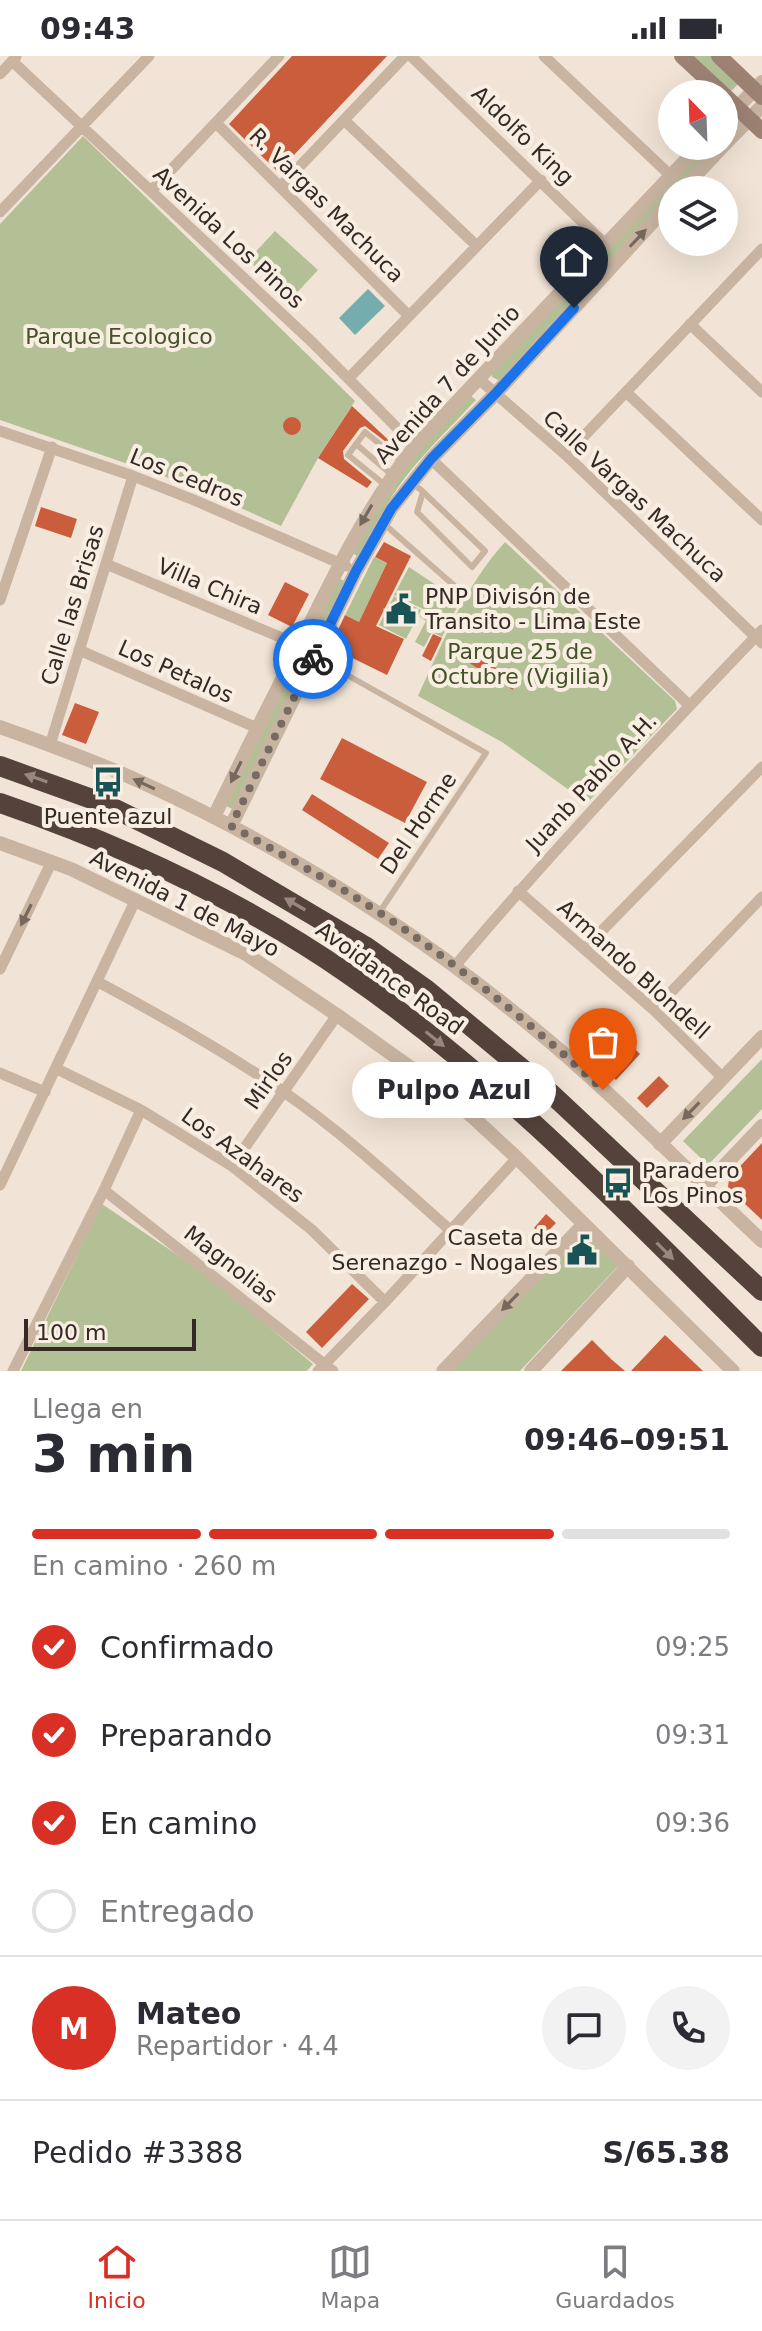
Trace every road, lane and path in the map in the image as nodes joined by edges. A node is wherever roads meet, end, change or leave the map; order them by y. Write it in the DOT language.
graph roads {
  1 [pos="149,56"];
  2 [pos="279,56"];
  3 [pos="405,56"];
  4 [pos="411,56"];
  5 [pos="544,56"];
  6 [pos="682,56"];
  7 [pos="719,56"];
  8 [pos="14,59"];
  9 [pos="0,74"];
  10 [pos="707,80"];
  11 [pos="759,90"];
  12 [pos="762,106"];
  13 [pos="738,108"];
  14 [pos="743,113"];
  15 [pos="738,115"];
  16 [pos="344,120"];
  17 [pos="738,121"];
  18 [pos="216,123"];
  19 [pos="81,127"];
  20 [pos="762,131"];
  21 [pos="685,160"];
  22 [pos="709,160"];
  23 [pos="670,175"];
  24 [pos="695,176"];
  25 [pos="541,180"];
  26 [pos="280,187"];
  27 [pos="151,191"];
  28 [pos="0,212"];
  29 [pos="658,216"];
  30 [pos="605,244"];
  31 [pos="477,246"];
  32 [pos="759,257"];
  33 [pos="409,316"];
  34 [pos="690,324"];
  35 [pos="349,378"];
  36 [pos="479,379"];
  37 [pos="626,392"];
  38 [pos="762,392"];
  39 [pos="495,394"];
  40 [pos="0,431"];
  41 [pos="356,444"];
  42 [pos="415,446"];
  43 [pos="52,447"];
  44 [pos="566,455"];
  45 [pos="431,459"];
  46 [pos="402,462"];
  47 [pos="133,476"];
  48 [pos="388,480"];
  49 [pos="417,488"];
  50 [pos="762,520"];
  51 [pos="383,523"];
  52 [pos="340,563"];
  53 [pos="106,564"];
  54 [pos="356,571"];
  55 [pos="458,589"];
  56 [pos="0,600"];
  57 [pos="760,636"];
  58 [pos="299,645"];
  59 [pos="79,650"];
  60 [pos="314,656"];
  61 [pos="689,705"];
  62 [pos="0,727"];
  63 [pos="257,728"];
  64 [pos="50,745"];
  65 [pos="0,766"];
  66 [pos="762,767"];
  67 [pos="0,803"];
  68 [pos="214,817"];
  69 [pos="231,826"];
  70 [pos="0,843"];
  71 [pos="52,861"];
  72 [pos="518,891"];
  73 [pos="762,897"];
  74 [pos="136,899"];
  75 [pos="379,913"];
  76 [pos="0,937"];
  77 [pos="13,941"];
  78 [pos="584,949"];
  79 [pos="455,966"];
  80 [pos="0,969"];
  81 [pos="98,982"];
  82 [pos="654,1010"];
  83 [pos="337,1015"];
  84 [pos="762,1037"];
  85 [pos="57,1069"];
  86 [pos="0,1073"];
  87 [pos="723,1078"];
  88 [pos="45,1092"];
  89 [pos="285,1093"];
  90 [pos="141,1110"];
  91 [pos="762,1126"];
  92 [pos="660,1144"];
  93 [pos="517,1158"];
  94 [pos="232,1166"];
  95 [pos="0,1185"];
  96 [pos="704,1187"];
  97 [pos="104,1190"];
  98 [pos="583,1225"];
  99 [pos="450,1230"];
  100 [pos="762,1241"];
  101 [pos="628,1266"];
  102 [pos="762,1291"];
  103 [pos="385,1302"];
  104 [pos="762,1347"];
  105 [pos="326,1369"];
  106 [pos="13,1371"];
  107 [pos="443,1371"];
  108 [pos="531,1371"];
  109 [pos="733,1371"];
  1 -- 19 [label="street"];
  2 -- 18 [label="street"];
  3 -- 16 [label="street"];
  4 -- 25 [label="street, Aldolfo King"];
  5 -- 23 [label="street"];
  6 -- 10 [label="main road"];
  7 -- 11 [label="main road"];
  8 -- 9 [label="street"];
  8 -- 19 [label="street, Avenida Los Pinos"];
  11 -- 14 [label="street"];
  12 -- 14 [label="street"];
  13 -- 14 [label="main road"];
  14 -- 15 [label="street"];
  14 -- 17 [label="street"];
  14 -- 20 [label="main road"];
  16 -- 26 [label="street"];
  16 -- 31 [label="street"];
  18 -- 26 [label="street, R. Vargas Machuca"];
  18 -- 27 [label="street"];
  19 -- 27 [label="street, Avenida Los Pinos"];
  19 -- 28 [label="street"];
  21 -- 23 [label="street, Avenida 7 de Junio"];
  22 -- 24 [label="street"];
  23 -- 30 [label="street, Avenida 7 de Junio"];
  25 -- 30 [label="street, Aldolfo King"];
  25 -- 31 [label="street"];
  26 -- 33 [label="street, R. Vargas Machuca"];
  27 -- 35 [label="street, Avenida Los Pinos"];
  39 -- 29 [label="street, Avenida 7 de Junio, one-way"];
  30 -- 36 [label="street, Avenida 7 de Junio"];
  31 -- 33 [label="street"];
  32 -- 34 [label="street"];
  33 -- 35 [label="street"];
  34 -- 37 [label="street"];
  34 -- 38 [label="street"];
  35 -- 42 [label="street, Avenida Los Pinos"];
  36 -- 39 [label="street, Calle Vargas Machuca"];
  36 -- 42 [label="street, Avenida 7 de Junio"];
  37 -- 44 [label="street"];
  37 -- 50 [label="street"];
  39 -- 44 [label="street, Calle Vargas Machuca"];
  39 -- 45 [label="street, Avenida 7 de Junio"];
  40 -- 43 [label="street, Los Cedros"];
  41 -- 46 [label="lane"];
  41 -- 48 [label="lane"];
  41 -- 48 [label="lane"];
  42 -- 46 [label="street, Avenida 7 de Junio"];
  43 -- 47 [label="street, Los Cedros"];
  43 -- 56 [label="street"];
  44 -- 57 [label="street, Calle Vargas Machuca"];
  45 -- 49 [label="street, Avenida 7 de Junio"];
  45 -- 61 [label="street"];
  46 -- 48 [label="street, Avenida 7 de Junio"];
  47 -- 52 [label="street, Los Cedros"];
  47 -- 53 [label="street, Calle las Brisas"];
  48 -- 52 [label="street, Avenida 7 de Junio, one-way"];
  49 -- 49 [label="lane"];
  49 -- 51 [label="street, Avenida 7 de Junio"];
  51 -- 54 [label="street, Avenida 7 de Junio"];
  51 -- 55 [label="lane"];
  52 -- 54 [label="street, Los Cedros"];
  52 -- 58 [label="street, Avenida 7 de Junio"];
  53 -- 58 [label="street, Villa Chira"];
  53 -- 59 [label="street, Calle las Brisas"];
  54 -- 60 [label="street, Avenida 7 de Junio"];
  57 -- 61 [label="street, Juanb Pablo A.H."];
  58 -- 63 [label="street, Avenida 7 de Junio"];
  59 -- 63 [label="street, Los Petalos"];
  59 -- 64 [label="street, Calle las Brisas"];
  60 -- 69 [label="street, Avenida 7 de Junio"];
  60 -- 75 [label="lane, Del Horme"];
  61 -- 72 [label="street, Juanb Pablo A.H."];
  62 -- 64 [label="street"];
  63 -- 68 [label="street, Avenida 7 de Junio, one-way"];
  68 -- 64 [label="street, one-way"];
  102 -- 65 [label="highway, Avoidance Road, one-way"];
  66 -- 78 [label="street"];
  67 -- 104 [label="highway, Avoidance Road, one-way"];
  68 -- 69 [label="street"];
  69 -- 75 [label="street"];
  70 -- 71 [label="street, Avenida 1 de Mayo"];
  71 -- 74 [label="street, Avenida 1 de Mayo"];
  71 -- 77 [label="street, one-way"];
  72 -- 78 [label="street, Armando Blondell"];
  72 -- 79 [label="street, Juanb Pablo A.H."];
  73 -- 82 [label="street"];
  74 -- 81 [label="street"];
  74 -- 83 [label="street, Avenida 1 de Mayo"];
  75 -- 79 [label="street"];
  76 -- 77 [label="street"];
  77 -- 80 [label="street"];
  78 -- 82 [label="street, Armando Blondell"];
  79 -- 92 [label="street"];
  81 -- 85 [label="street"];
  81 -- 89 [label="street"];
  82 -- 87 [label="street, Armando Blondell"];
  83 -- 89 [label="street, Mirlos"];
  83 -- 93 [label="street, Avenida 1 de Mayo"];
  84 -- 87 [label="street"];
  85 -- 88 [label="street"];
  85 -- 90 [label="street, Los Azahares"];
  86 -- 88 [label="street"];
  87 -- 92 [label="street, one-way"];
  88 -- 95 [label="street"];
  89 -- 94 [label="street, Mirlos"];
  89 -- 99 [label="street"];
  90 -- 94 [label="street, Los Azahares"];
  90 -- 97 [label="street"];
  91 -- 96 [label="street"];
  92 -- 96 [label="street"];
  93 -- 98 [label="street, Avenida 1 de Mayo"];
  93 -- 99 [label="street"];
  94 -- 103 [label="street, Los Azahares"];
  96 -- 100 [label="street"];
  97 -- 105 [label="street, Magnolias"];
  97 -- 106 [label="street"];
  98 -- 101 [label="street, Avenida 1 de Mayo"];
  98 -- 107 [label="street, one-way"];
  99 -- 103 [label="street"];
  101 -- 108 [label="street"];
  101 -- 109 [label="street, Avenida 1 de Mayo"];
  103 -- 105 [label="street"];
}
